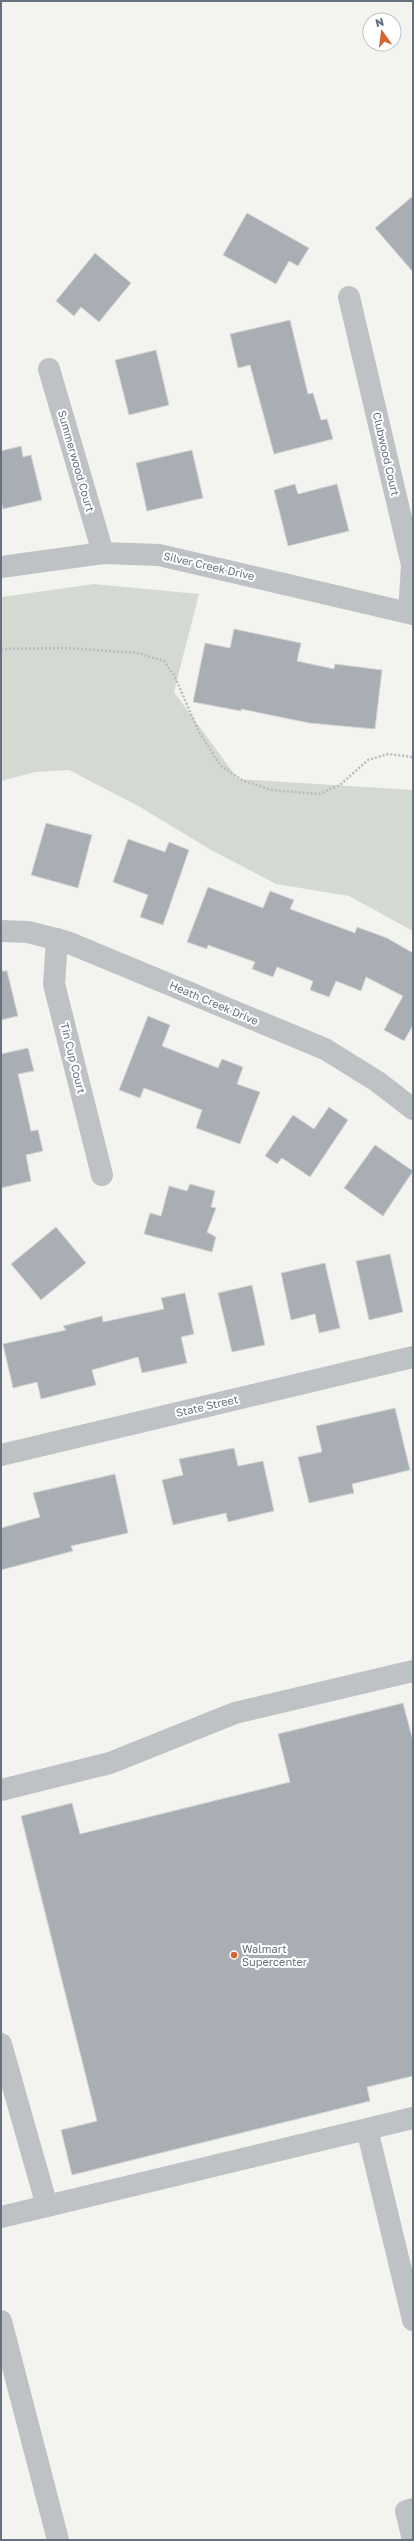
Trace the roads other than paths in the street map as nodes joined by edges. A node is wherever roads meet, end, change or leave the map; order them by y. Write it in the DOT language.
graph roads {
  1 [pos="349,297"];
  2 [pos="49,369"];
  3 [pos="103,554"];
  4 [pos="1,567"];
  5 [pos="411,614"];
  6 [pos="1,931"];
  7 [pos="57,939"];
  8 [pos="413,1109"];
  9 [pos="102,1174"];
  10 [pos="413,1357"];
  11 [pos="1,1455"];
  12 [pos="413,1671"];
  13 [pos="1,1790"];
  14 [pos="1,2044"];
  15 [pos="413,2118"];
  16 [pos="367,2129"];
  17 [pos="47,2206"];
  18 [pos="1,2217"];
  19 [pos="413,2320"];
  20 [pos="1,2321"];
  21 [pos="413,2509"];
  22 [pos="58,2540"];
  23 [pos="413,2540"];
  1 -- 5 [label="street, Clubwood Court"];
  2 -- 3 [label="street, Summerwood Court"];
  3 -- 4 [label="street, Silver Creek Drive"];
  3 -- 5 [label="street, Silver Creek Drive"];
  6 -- 7 [label="street, Heath Creek Drive"];
  7 -- 8 [label="street, Heath Creek Drive"];
  7 -- 9 [label="street, Tin Cup Court"];
  10 -- 11 [label="street, State Street"];
  12 -- 13 [label="street"];
  14 -- 17 [label="street"];
  15 -- 16 [label="street"];
  16 -- 17 [label="street"];
  16 -- 19 [label="street"];
  17 -- 18 [label="street"];
  20 -- 22 [label="street"];
  21 -- 23 [label="street"];
}
